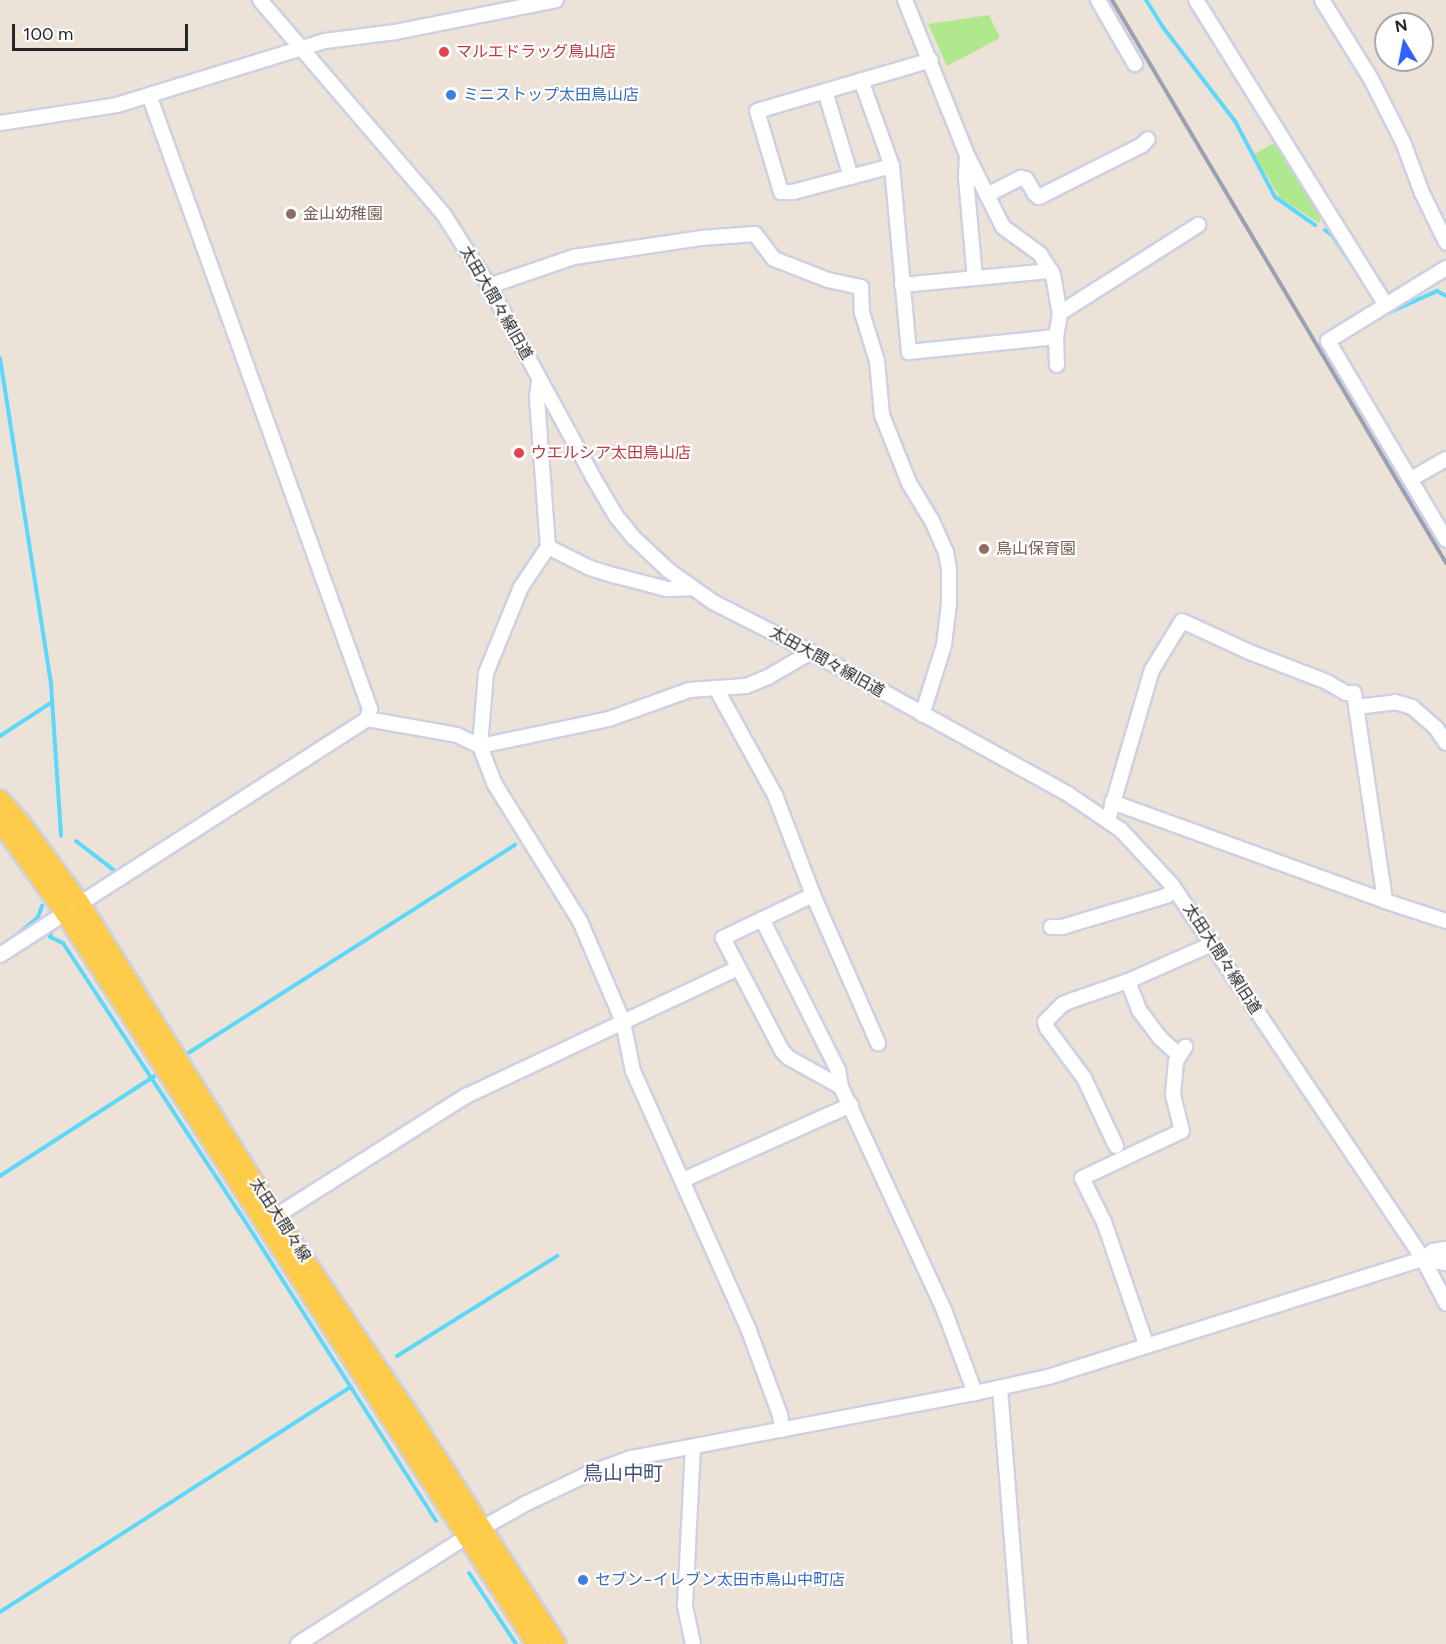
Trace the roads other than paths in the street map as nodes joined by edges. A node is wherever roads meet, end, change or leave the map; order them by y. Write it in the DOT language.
graph roads {
  1 [pos="260,0"];
  2 [pos="556,0"];
  3 [pos="905,0"];
  4 [pos="1098,0"];
  5 [pos="1196,0"];
  6 [pos="1322,0"];
  7 [pos="300,47"];
  8 [pos="931,60"];
  9 [pos="1135,64"];
  10 [pos="861,80"];
  11 [pos="825,91"];
  12 [pos="150,95"];
  13 [pos="0,123"];
  14 [pos="1148,139"];
  15 [pos="967,155"];
  16 [pos="892,166"];
  17 [pos="851,177"];
  18 [pos="987,195"];
  19 [pos="1198,225"];
  20 [pos="1446,242"];
  21 [pos="1445,270"];
  22 [pos="1051,271"];
  23 [pos="975,278"];
  24 [pos="902,285"];
  25 [pos="489,286"];
  26 [pos="1386,305"];
  27 [pos="1060,313"];
  28 [pos="1056,337"];
  29 [pos="1057,365"];
  30 [pos="539,381"];
  31 [pos="1446,459"];
  32 [pos="1411,479"];
  33 [pos="1446,540"];
  34 [pos="548,547"];
  35 [pos="691,588"];
  36 [pos="811,652"];
  37 [pos="717,690"];
  38 [pos="1357,707"];
  39 [pos="922,715"];
  40 [pos="367,719"];
  41 [pos="1446,743"];
  42 [pos="480,746"];
  43 [pos="0,799"];
  44 [pos="1112,802"];
  45 [pos="1108,819"];
  46 [pos="0,822"];
  47 [pos="1175,889"];
  48 [pos="813,894"];
  49 [pos="1385,901"];
  50 [pos="72,908"];
  51 [pos="762,919"];
  52 [pos="1446,921"];
  53 [pos="1051,927"];
  54 [pos="1212,944"];
  55 [pos="0,955"];
  56 [pos="738,969"];
  57 [pos="1128,981"];
  58 [pos="623,1022"];
  59 [pos="878,1043"];
  60 [pos="841,1087"];
  61 [pos="851,1105"];
  62 [pos="1116,1146"];
  63 [pos="682,1180"];
  64 [pos="276,1216"];
  65 [pos="1446,1248"];
  66 [pos="1423,1259"];
  67 [pos="1446,1263"];
  68 [pos="1446,1303"];
  69 [pos="1146,1344"];
  70 [pos="1000,1388"];
  71 [pos="975,1393"];
  72 [pos="782,1430"];
  73 [pos="693,1447"];
  74 [pos="483,1528"];
  75 [pos="466,1537"];
  76 [pos="298,1644"];
  77 [pos="536,1644"];
  78 [pos="557,1644"];
  79 [pos="693,1644"];
  80 [pos="1020,1644"];
  1 -- 7 [label="street, 太田大間々線旧道"];
  2 -- 7 [label="street"];
  3 -- 8 [label="street"];
  4 -- 9 [label="street"];
  5 -- 26 [label="street"];
  6 -- 20 [label="street"];
  7 -- 12 [label="street"];
  7 -- 25 [label="street, 太田大間々線旧道"];
  8 -- 10 [label="street"];
  8 -- 15 [label="street"];
  10 -- 11 [label="street"];
  10 -- 16 [label="street"];
  11 -- 17 [label="street"];
  11 -- 17 [label="street"];
  12 -- 13 [label="street"];
  12 -- 40 [label="street"];
  14 -- 18 [label="street"];
  15 -- 18 [label="street"];
  15 -- 23 [label="street"];
  16 -- 17 [label="street"];
  16 -- 24 [label="street"];
  18 -- 22 [label="street"];
  19 -- 27 [label="street"];
  21 -- 26 [label="street"];
  22 -- 23 [label="street"];
  22 -- 27 [label="street"];
  23 -- 24 [label="street"];
  24 -- 28 [label="street"];
  25 -- 30 [label="street, 太田大間々線旧道"];
  25 -- 39 [label="street"];
  26 -- 32 [label="street"];
  27 -- 28 [label="street"];
  28 -- 29 [label="street"];
  30 -- 34 [label="street"];
  30 -- 35 [label="street, 太田大間々線旧道"];
  31 -- 32 [label="street"];
  32 -- 33 [label="street"];
  34 -- 35 [label="street"];
  34 -- 42 [label="street"];
  35 -- 36 [label="street, 太田大間々線旧道"];
  36 -- 37 [label="street"];
  36 -- 39 [label="street, 太田大間々線旧道"];
  37 -- 42 [label="street"];
  37 -- 48 [label="street"];
  38 -- 41 [label="street"];
  38 -- 44 [label="street"];
  38 -- 49 [label="street"];
  39 -- 45 [label="street, 太田大間々線旧道"];
  40 -- 42 [label="street"];
  40 -- 50 [label="street"];
  42 -- 58 [label="street"];
  43 -- 50 [label="main road, 太田大間々線"];
  44 -- 45 [label="street"];
  44 -- 49 [label="street"];
  45 -- 47 [label="street, 太田大間々線旧道"];
  46 -- 50 [label="main road, 太田大間々線"];
  47 -- 53 [label="street"];
  47 -- 54 [label="street, 太田大間々線旧道"];
  48 -- 51 [label="street"];
  48 -- 59 [label="street"];
  49 -- 52 [label="street"];
  50 -- 55 [label="street"];
  50 -- 64 [label="main road, 太田大間々線"];
  50 -- 75 [label="main road, 太田大間々線"];
  51 -- 56 [label="street"];
  51 -- 60 [label="street"];
  54 -- 57 [label="street"];
  54 -- 66 [label="street, 太田大間々線旧道"];
  56 -- 58 [label="street"];
  56 -- 60 [label="street"];
  57 -- 62 [label="street"];
  57 -- 69 [label="street"];
  58 -- 63 [label="street"];
  58 -- 64 [label="street"];
  60 -- 61 [label="street"];
  61 -- 63 [label="street"];
  61 -- 71 [label="street"];
  63 -- 72 [label="street"];
  64 -- 74 [label="main road, 太田大間々線"];
  65 -- 66 [label="street"];
  66 -- 67 [label="street"];
  66 -- 68 [label="street, 太田大間々線旧道"];
  66 -- 69 [label="street"];
  69 -- 70 [label="street"];
  70 -- 71 [label="street"];
  70 -- 80 [label="street"];
  71 -- 72 [label="street"];
  72 -- 73 [label="street"];
  73 -- 74 [label="street"];
  73 -- 79 [label="street"];
  74 -- 75 [label="street"];
  74 -- 78 [label="main road, 太田大間々線"];
  75 -- 76 [label="street"];
  75 -- 77 [label="main road, 太田大間々線"];
}
